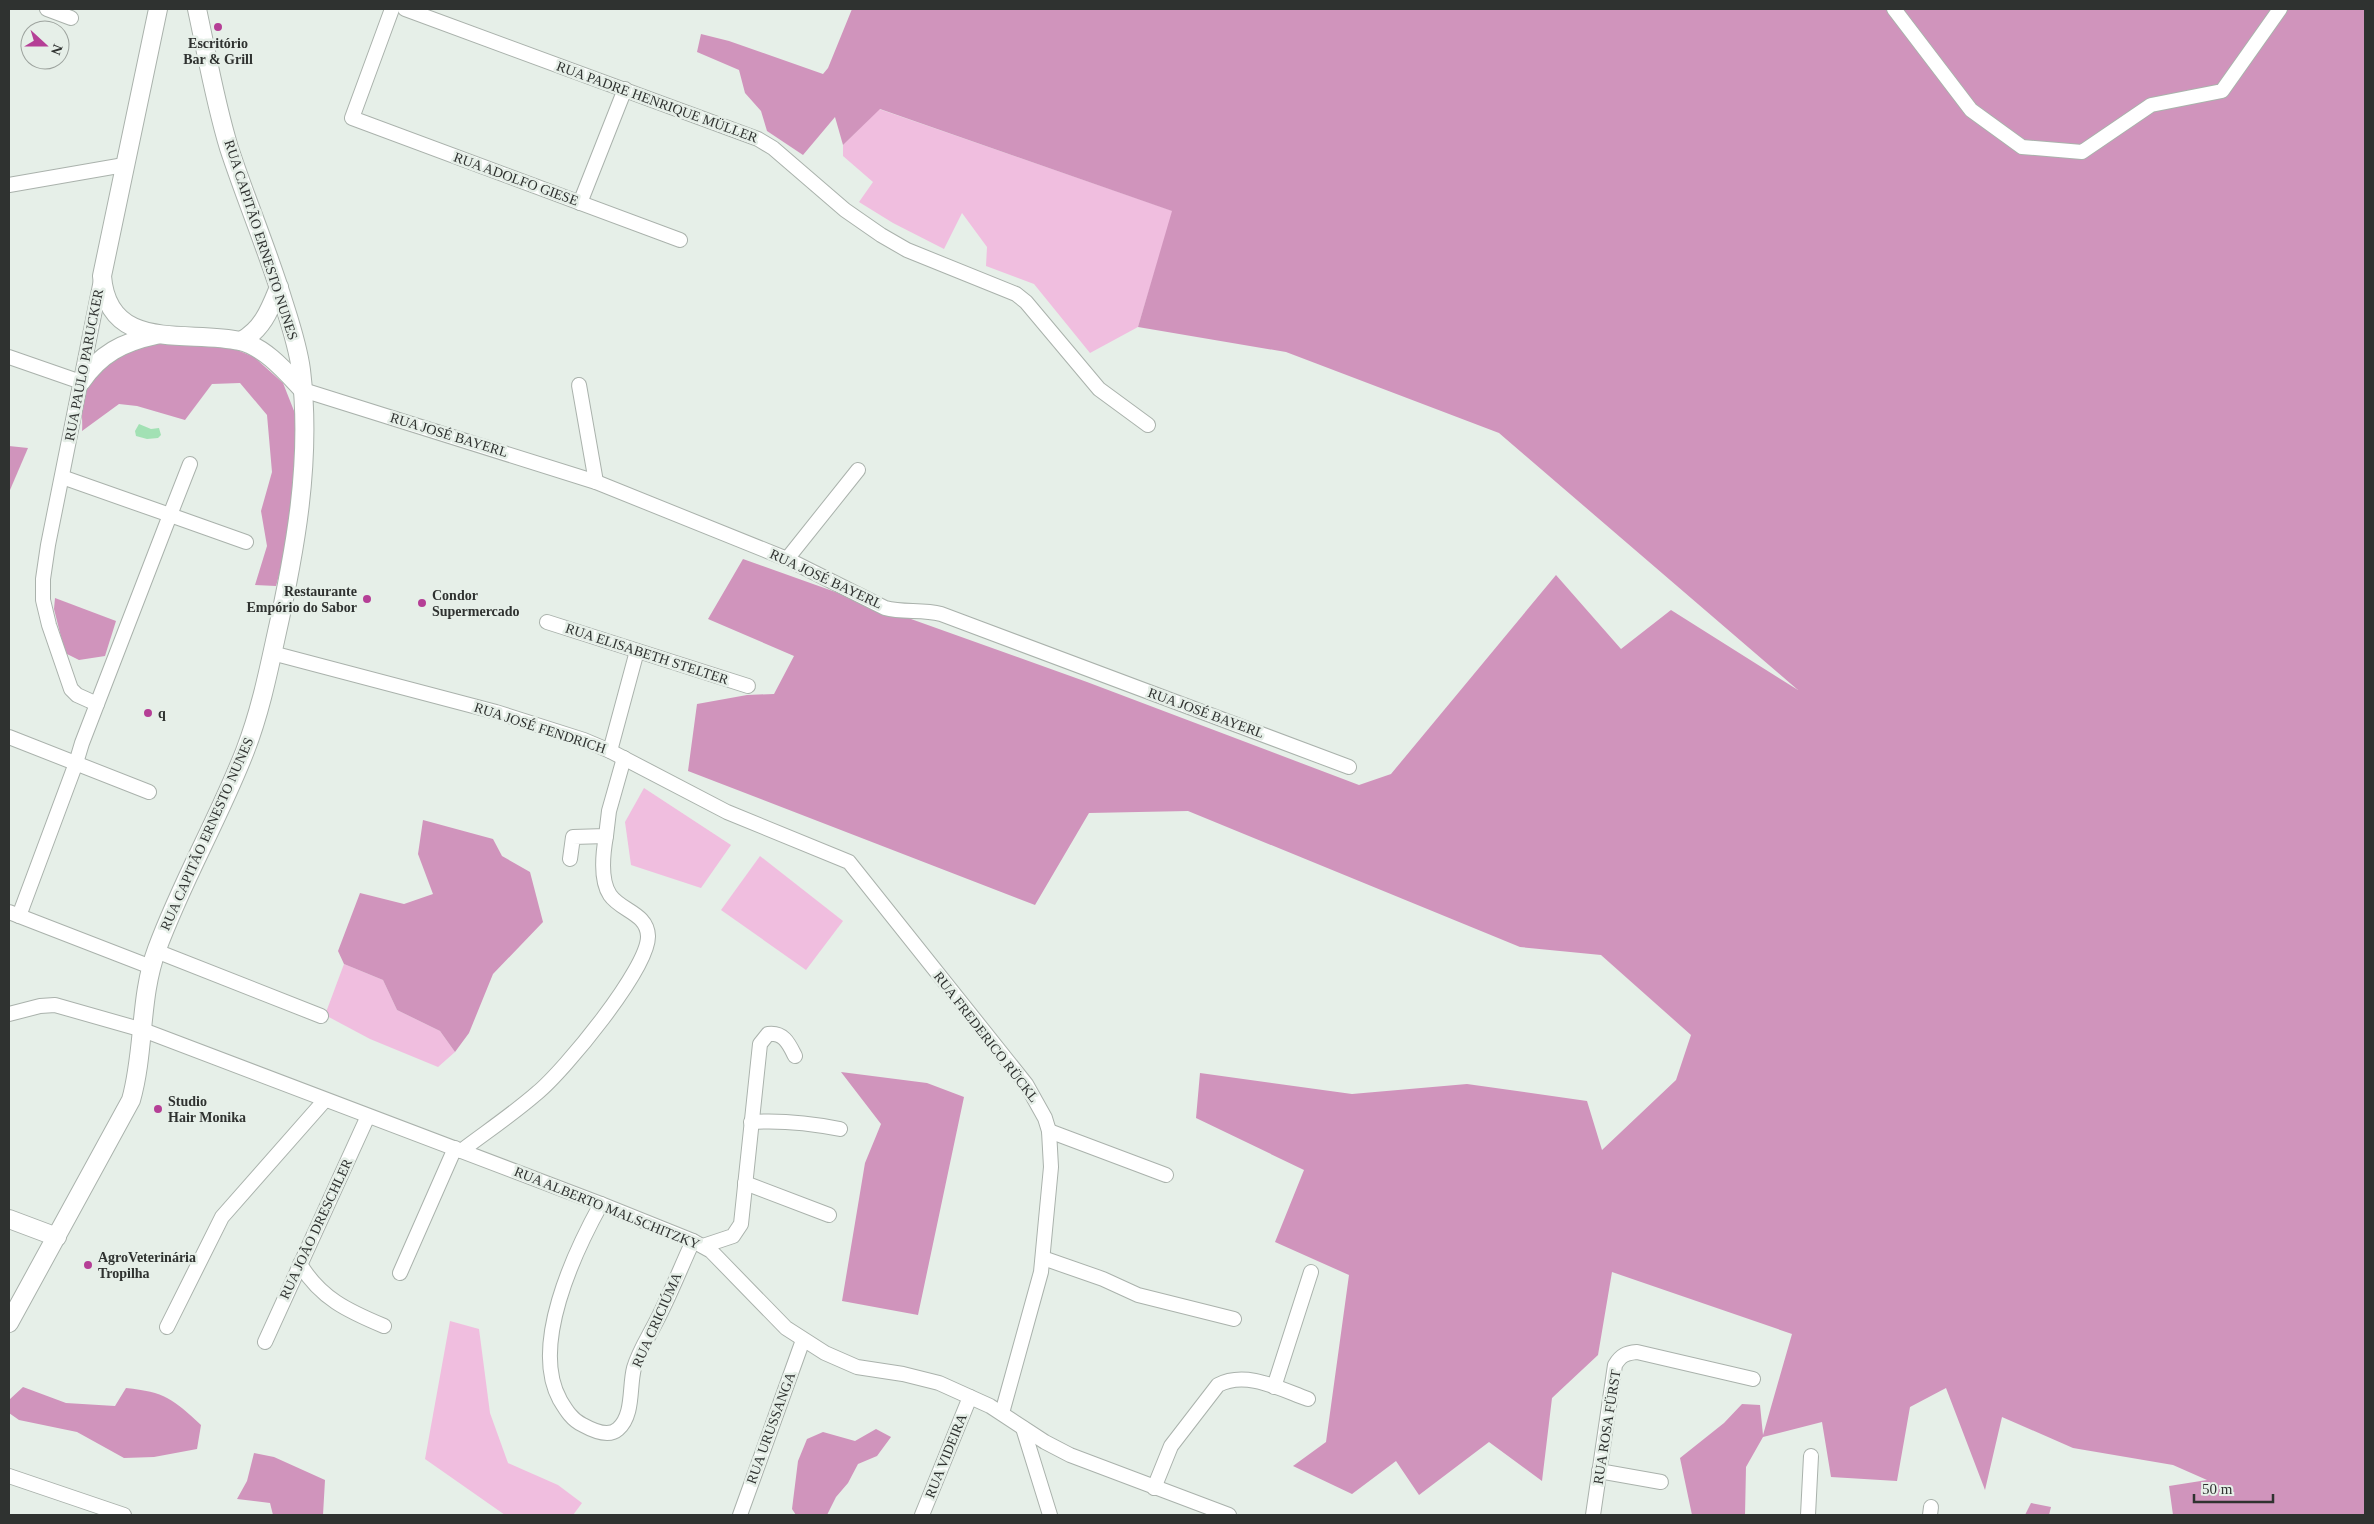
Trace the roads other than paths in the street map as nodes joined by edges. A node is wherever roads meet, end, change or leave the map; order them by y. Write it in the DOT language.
graph roads {
  1 [pos="47,9"];
  2 [pos="158,9"];
  3 [pos="197,9"];
  4 [pos="392,9"];
  5 [pos="405,9"];
  6 [pos="1894,9"];
  7 [pos="2280,9"];
  8 [pos="71,18"];
  9 [pos="625,89"];
  10 [pos="124,165"];
  11 [pos="9,185"];
  12 [pos="580,203"];
  13 [pos="680,240"];
  14 [pos="102,276"];
  15 [pos="279,287"];
  16 [pos="158,335"];
  17 [pos="241,341"];
  18 [pos="9,357"];
  19 [pos="81,382"];
  20 [pos="579,385"];
  21 [pos="303,390"];
  22 [pos="1148,425"];
  23 [pos="190,464"];
  24 [pos="858,470"];
  25 [pos="62,477"];
  26 [pos="596,482"];
  27 [pos="170,516"];
  28 [pos="246,542"];
  29 [pos="787,559"];
  30 [pos="547,622"];
  31 [pos="637,651"];
  32 [pos="272,653"];
  33 [pos="748,686"];
  34 [pos="97,704"];
  35 [pos="9,737"];
  36 [pos="610,750"];
  37 [pos="624,758"];
  38 [pos="76,763"];
  39 [pos="1349,766"];
  40 [pos="148,792"];
  41 [pos="606,836"];
  42 [pos="570,859"];
  43 [pos="849,862"];
  44 [pos="14,914"];
  45 [pos="156,950"];
  46 [pos="151,968"];
  47 [pos="9,1014"];
  48 [pos="321,1016"];
  49 [pos="143,1030"];
  50 [pos="795,1056"];
  51 [pos="325,1100"];
  52 [pos="368,1116"];
  53 [pos="751,1122"];
  54 [pos="840,1129"];
  55 [pos="1050,1131"];
  56 [pos="458,1150"];
  57 [pos="1166,1175"];
  58 [pos="746,1183"];
  59 [pos="601,1204"];
  60 [pos="829,1215"];
  61 [pos="9,1218"];
  62 [pos="57,1237"];
  63 [pos="698,1243"];
  64 [pos="1043,1258"];
  65 [pos="300,1264"];
  66 [pos="1311,1272"];
  67 [pos="400,1273"];
  68 [pos="1234,1319"];
  69 [pos="10,1320"];
  70 [pos="384,1326"];
  71 [pos="167,1327"];
  72 [pos="803,1340"];
  73 [pos="264,1342"];
  74 [pos="1753,1379"];
  75 [pos="1274,1387"];
  76 [pos="970,1397"];
  77 [pos="1308,1399"];
  78 [pos="1002,1413"];
  79 [pos="1023,1428"];
  80 [pos="1811,1456"];
  81 [pos="1599,1471"];
  82 [pos="9,1476"];
  83 [pos="1661,1482"];
  84 [pos="1154,1488"];
  85 [pos="124,1515"];
  86 [pos="740,1515"];
  87 [pos="922,1515"];
  88 [pos="1050,1515"];
  89 [pos="1230,1515"];
  90 [pos="1593,1515"];
  91 [pos="1808,1515"];
  1 -- 8 [label="street"];
  2 -- 10 [label="main road, RUA PAULO PARUCKER"];
  3 -- 15 [label="main road, RUA CAPITÃO ERNESTO NUNES"];
  4 -- 12 [label="street, RUA ADOLFO GIESE"];
  5 -- 9 [label="street, RUA PADRE HENRIQUE MÜLLER"];
  6 -- 7 [label="street"];
  9 -- 12 [label="street"];
  9 -- 22 [label="street, RUA PADRE HENRIQUE MÜLLER"];
  10 -- 11 [label="street"];
  10 -- 14 [label="main road, RUA PAULO PARUCKER"];
  12 -- 13 [label="street, RUA ADOLFO GIESE"];
  14 -- 16 [label="main road"];
  14 -- 19 [label="street, RUA PAULO PARUCKER"];
  15 -- 17 [label="main road"];
  15 -- 21 [label="main road, RUA CAPITÃO ERNESTO NUNES"];
  16 -- 17 [label="main road"];
  16 -- 19 [label="main road"];
  17 -- 21 [label="main road"];
  18 -- 19 [label="street"];
  19 -- 25 [label="street, RUA PAULO PARUCKER"];
  20 -- 26 [label="street"];
  21 -- 26 [label="street, RUA JOSÉ BAYERL"];
  21 -- 32 [label="main road, RUA CAPITÃO ERNESTO NUNES"];
  23 -- 27 [label="street"];
  24 -- 29 [label="street"];
  25 -- 27 [label="street"];
  25 -- 34 [label="street, RUA PAULO PARUCKER"];
  26 -- 29 [label="street, RUA JOSÉ BAYERL"];
  27 -- 28 [label="street"];
  27 -- 34 [label="street"];
  29 -- 39 [label="street, RUA JOSÉ BAYERL"];
  30 -- 31 [label="street, RUA ELISABETH STELTER"];
  31 -- 33 [label="street, RUA ELISABETH STELTER"];
  31 -- 36 [label="street"];
  32 -- 36 [label="street, RUA JOSÉ FENDRICH"];
  32 -- 45 [label="main road, RUA CAPITÃO ERNESTO NUNES"];
  34 -- 38 [label="street"];
  35 -- 38 [label="street"];
  36 -- 37 [label="street, RUA JOSÉ FENDRICH"];
  37 -- 41 [label="street"];
  37 -- 43 [label="street, RUA JOSÉ FENDRICH"];
  38 -- 40 [label="street"];
  38 -- 44 [label="street"];
  41 -- 42 [label="street"];
  41 -- 56 [label="street"];
  43 -- 55 [label="street, RUA FREDERICO RÜCKL"];
  44 -- 46 [label="street"];
  45 -- 46 [label="main road, RUA CAPITÃO ERNESTO NUNES"];
  45 -- 48 [label="street"];
  46 -- 49 [label="main road, RUA CAPITÃO ERNESTO NUNES"];
  47 -- 49 [label="street, RUA ALBERTO MALSCHITZKY"];
  49 -- 51 [label="street, RUA ALBERTO MALSCHITZKY"];
  49 -- 62 [label="main road, RUA CAPITÃO ERNESTO NUNES"];
  50 -- 53 [label="street"];
  51 -- 52 [label="street, RUA ALBERTO MALSCHITZKY"];
  51 -- 71 [label="street"];
  52 -- 56 [label="street, RUA ALBERTO MALSCHITZKY"];
  52 -- 65 [label="street, RUA JOÃO DRESCHLER"];
  53 -- 54 [label="street"];
  53 -- 58 [label="street"];
  55 -- 57 [label="street"];
  55 -- 64 [label="street, RUA FREDERICO RÜCKL"];
  56 -- 59 [label="street, RUA ALBERTO MALSCHITZKY"];
  56 -- 67 [label="street"];
  58 -- 60 [label="street"];
  58 -- 63 [label="street"];
  59 -- 63 [label="street, RUA ALBERTO MALSCHITZKY"];
  59 -- 63 [label="street, RUA CRICIÚMA"];
  61 -- 62 [label="main road"];
  62 -- 69 [label="main road, RUA CAPITÃO ERNESTO NUNES"];
  63 -- 72 [label="street, RUA ALBERTO MALSCHITZKY"];
  64 -- 68 [label="street"];
  64 -- 78 [label="street, RUA FREDERICO RÜCKL"];
  65 -- 70 [label="street"];
  65 -- 73 [label="street, RUA JOÃO DRESCHLER"];
  66 -- 75 [label="street"];
  72 -- 76 [label="street, RUA ALBERTO MALSCHITZKY"];
  72 -- 86 [label="street, RUA URUSSANGA"];
  74 -- 81 [label="street, RUA ROSA FÜRST"];
  75 -- 77 [label="street"];
  75 -- 84 [label="street"];
  76 -- 78 [label="street, RUA ALBERTO MALSCHITZKY"];
  76 -- 87 [label="street, RUA VIDEIRA"];
  78 -- 79 [label="street, RUA ALBERTO MALSCHITZKY"];
  79 -- 84 [label="street, RUA ALBERTO MALSCHITZKY"];
  79 -- 88 [label="street"];
  80 -- 91 [label="street"];
  81 -- 83 [label="street"];
  81 -- 90 [label="street, RUA ROSA FÜRST"];
  82 -- 85 [label="street"];
  84 -- 89 [label="street, RUA ALBERTO MALSCHITZKY"];
}
